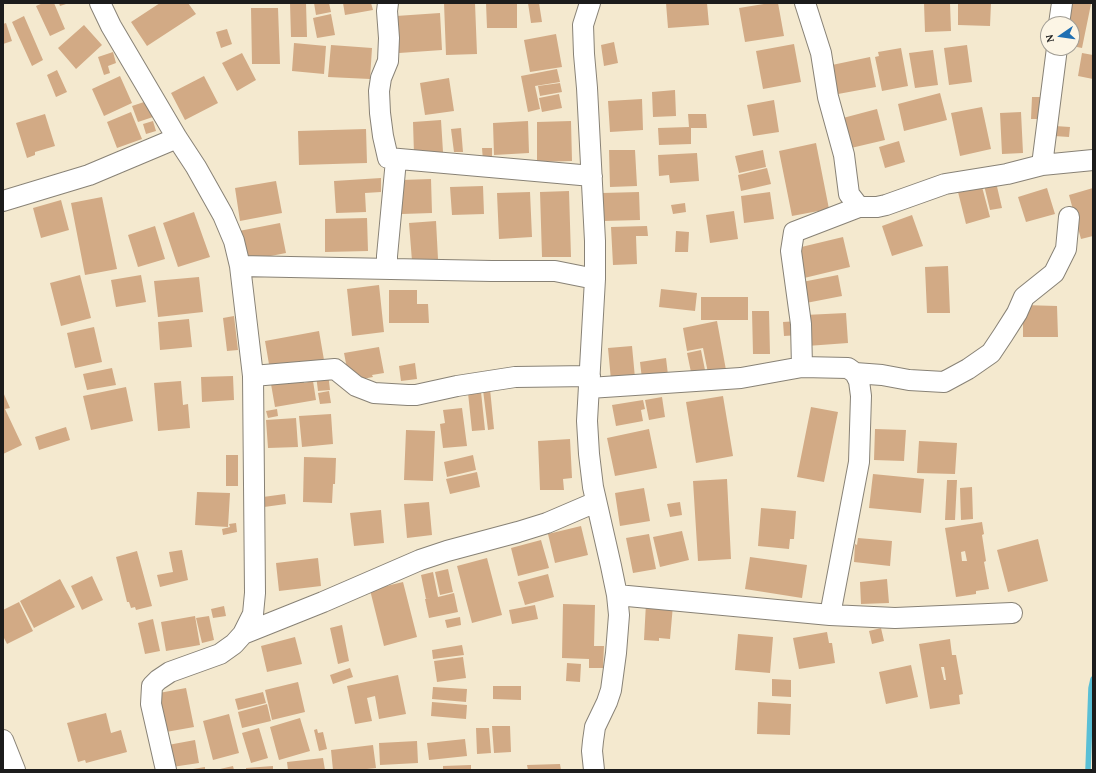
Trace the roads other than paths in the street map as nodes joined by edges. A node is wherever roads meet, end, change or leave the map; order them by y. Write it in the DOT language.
graph roads {
  1 [pos="100,3"];
  2 [pos="388,3"];
  3 [pos="590,3"];
  4 [pos="805,3"];
  5 [pos="1062,3"];
  6 [pos="1060,16"];
  7 [pos="1056,56"];
  8 [pos="177,138"];
  9 [pos="396,160"];
  10 [pos="1093,160"];
  11 [pos="1042,165"];
  12 [pos="592,176"];
  13 [pos="3,200"];
  14 [pos="858,207"];
  15 [pos="1069,217"];
  16 [pos="240,266"];
  17 [pos="387,269"];
  18 [pos="595,279"];
  19 [pos="802,368"];
  20 [pos="855,373"];
  21 [pos="253,376"];
  22 [pos="590,382"];
  23 [pos="596,502"];
  24 [pos="617,595"];
  25 [pos="1012,613"];
  26 [pos="830,615"];
  27 [pos="243,634"];
  28 [pos="3,740"];
  29 [pos="15,770"];
  30 [pos="166,770"];
  31 [pos="594,770"];
  1 -- 8 [label="street"];
  2 -- 9 [label="street"];
  3 -- 12 [label="street"];
  4 -- 14 [label="street"];
  5 -- 6 [label="street"];
  7 -- 11 [label="street"];
  8 -- 13 [label="street"];
  8 -- 16 [label="street"];
  9 -- 12 [label="street"];
  9 -- 17 [label="street"];
  10 -- 11 [label="street"];
  11 -- 14 [label="street"];
  12 -- 18 [label="street"];
  14 -- 19 [label="street"];
  15 -- 20 [label="street"];
  16 -- 17 [label="street"];
  16 -- 21 [label="street"];
  17 -- 18 [label="street"];
  18 -- 22 [label="street"];
  19 -- 20 [label="street"];
  19 -- 22 [label="street"];
  20 -- 26 [label="street"];
  21 -- 22 [label="street"];
  21 -- 27 [label="street"];
  22 -- 23 [label="street"];
  23 -- 24 [label="street"];
  23 -- 27 [label="street"];
  24 -- 26 [label="street"];
  24 -- 31 [label="street"];
  25 -- 26 [label="street"];
  27 -- 30 [label="street"];
  28 -- 29 [label="street"];
}
